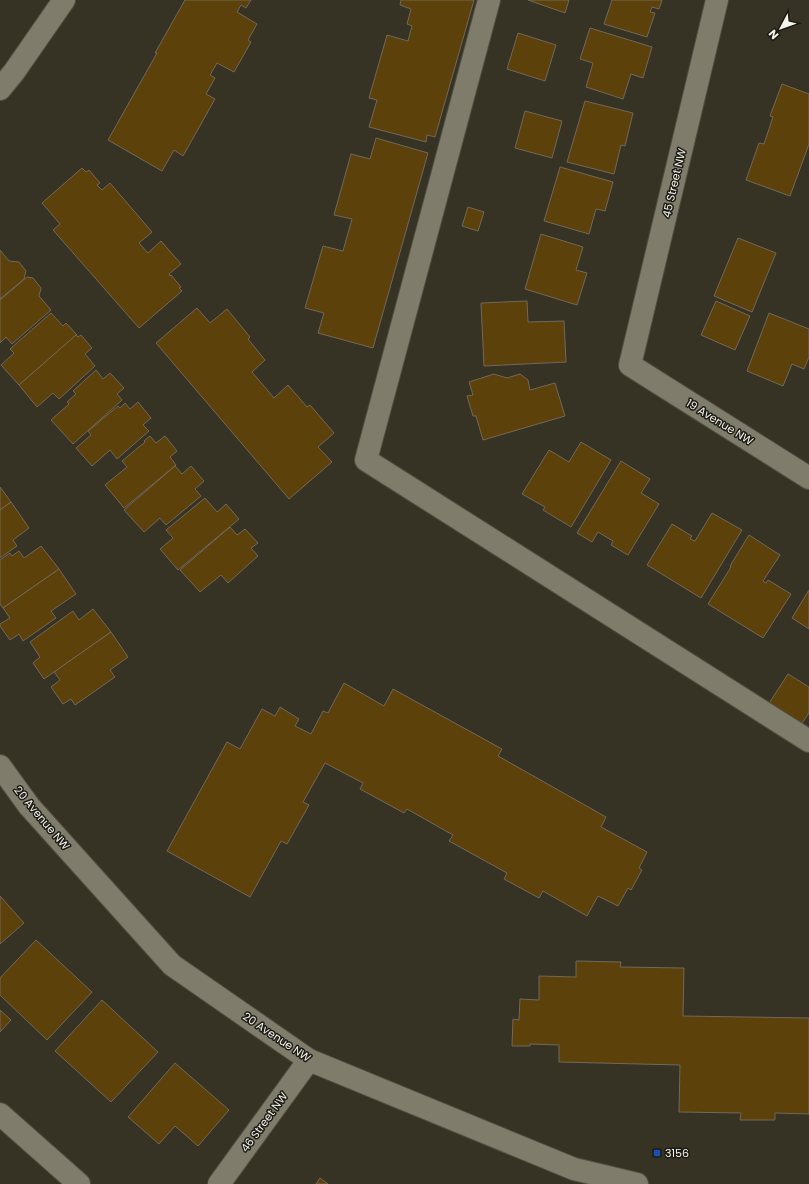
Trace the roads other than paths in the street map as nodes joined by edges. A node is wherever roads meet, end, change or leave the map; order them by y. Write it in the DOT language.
graph roads {
  1 [pos="64,0"];
  2 [pos="489,0"];
  3 [pos="717,0"];
  4 [pos="0,89"];
  5 [pos="630,365"];
  6 [pos="809,478"];
  7 [pos="809,741"];
  8 [pos="0,766"];
  9 [pos="309,1060"];
  10 [pos="0,1114"];
  11 [pos="79,1184"];
  12 [pos="219,1184"];
  13 [pos="637,1184"];
  1 -- 4 [label="street"];
  2 -- 7 [label="street"];
  3 -- 5 [label="street, 45 Street NW"];
  5 -- 6 [label="street, 19 Avenue NW"];
  8 -- 9 [label="street, 20 Avenue NW"];
  9 -- 12 [label="street, 46 Street NW"];
  9 -- 13 [label="street, 20 Avenue NW"];
  10 -- 11 [label="street"];
}
